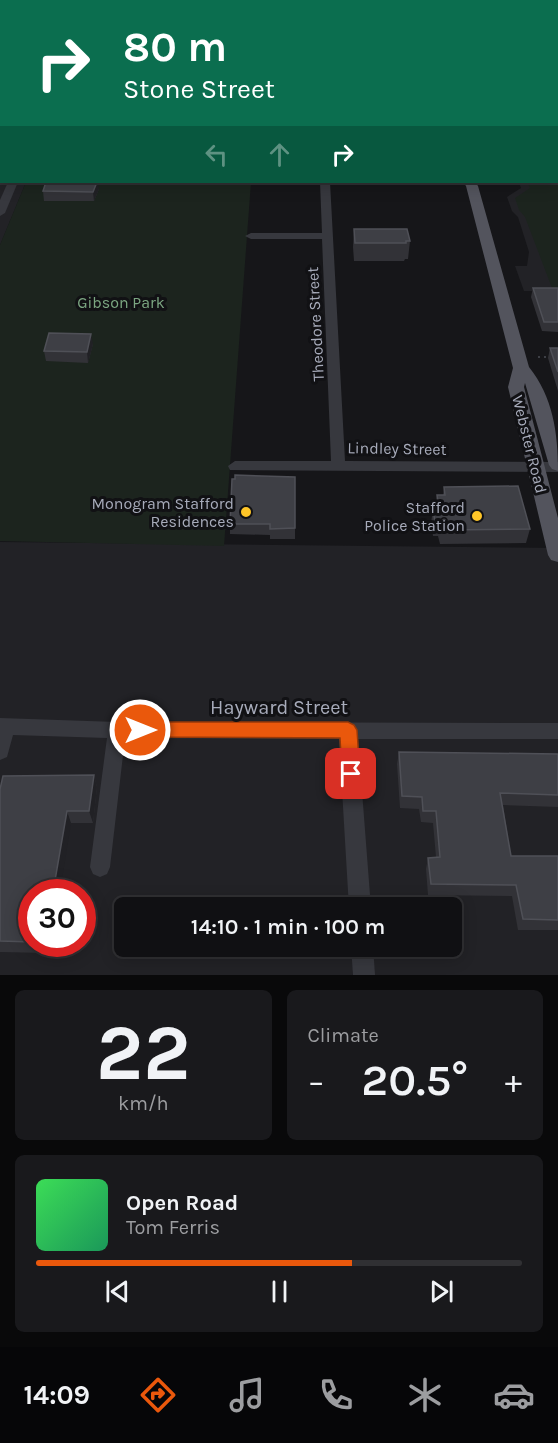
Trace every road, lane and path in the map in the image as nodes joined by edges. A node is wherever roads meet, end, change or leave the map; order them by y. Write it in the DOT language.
graph roads {
  1 [pos="12,183"];
  2 [pos="325,183"];
  3 [pos="471,183"];
  4 [pos="3,202"];
  5 [pos="0,213"];
  6 [pos="251,236"];
  7 [pos="328,237"];
  8 [pos="538,357"];
  9 [pos="558,358"];
  10 [pos="520,368"];
  11 [pos="338,465"];
  12 [pos="235,466"];
  13 [pos="558,466"];
  14 [pos="535,467"];
  15 [pos="552,510"];
  16 [pos="558,555"];
  17 [pos="2,726"];
  18 [pos="117,730"];
  19 [pos="348,730"];
  20 [pos="558,731"];
  21 [pos="0,751"];
  22 [pos="112,776"];
  23 [pos="89,777"];
  24 [pos="100,867"];
  25 [pos="359,897"];
  26 [pos="363,957"];
  27 [pos="364,975"];
  1 -- 4 [label="street"];
  2 -- 7 [label="street, Theodore Street"];
  3 -- 10 [label="main road, Webster Road"];
  4 -- 5 [label="street"];
  6 -- 7 [label="street"];
  7 -- 11 [label="street, Theodore Street"];
  8 -- 9 [label="path"];
  10 -- 13 [label="main road, Webster Road"];
  10 -- 14 [label="main road, Webster Road"];
  11 -- 12 [label="street, Lindley Street"];
  11 -- 14 [label="street, Lindley Street"];
  13 -- 14 [label="street, Lindley Street"];
  14 -- 15 [label="main road, Webster Road"];
  15 -- 16 [label="main road, Webster Road"];
  17 -- 18 [label="street, Hayward Street"];
  17 -- 21 [label="street"];
  18 -- 19 [label="street, Hayward Street"];
  18 -- 22 [label="street"];
  19 -- 20 [label="street, Hayward Street"];
  19 -- 25 [label="street"];
  22 -- 23 [label="street"];
  22 -- 24 [label="street"];
  26 -- 27 [label="street"];
}
